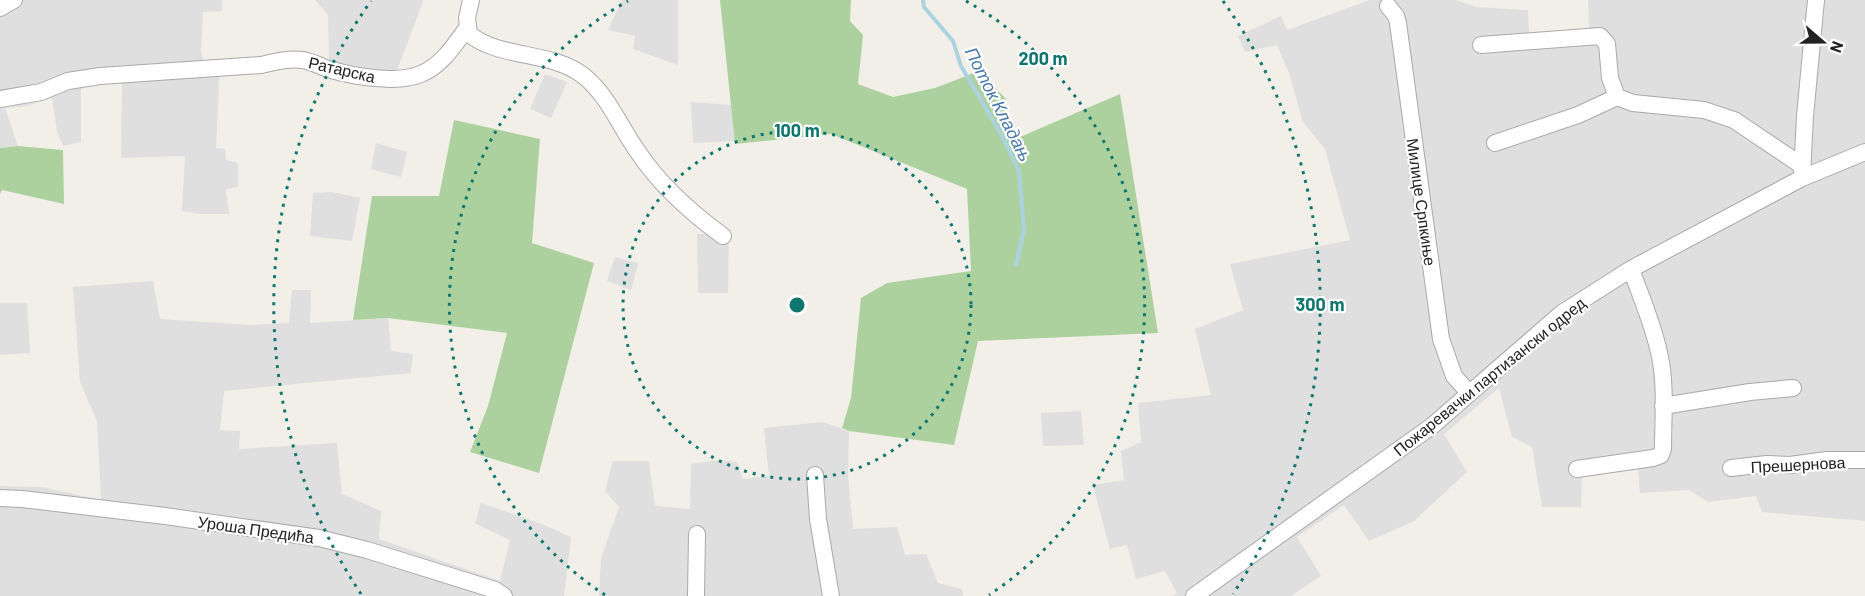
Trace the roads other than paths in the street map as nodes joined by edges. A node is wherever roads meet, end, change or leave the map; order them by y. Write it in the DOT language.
graph roads {
  1 [pos="14,0"];
  2 [pos="471,0"];
  3 [pos="1816,0"];
  4 [pos="1388,6"];
  5 [pos="0,8"];
  6 [pos="467,27"];
  7 [pos="1481,45"];
  8 [pos="1617,97"];
  9 [pos="0,99"];
  10 [pos="1495,143"];
  11 [pos="1865,152"];
  12 [pos="1801,171"];
  13 [pos="723,236"];
  14 [pos="1631,269"];
  15 [pos="1793,388"];
  16 [pos="1469,393"];
  17 [pos="1664,406"];
  18 [pos="1865,460"];
  19 [pos="1731,468"];
  20 [pos="1577,469"];
  21 [pos="815,475"];
  22 [pos="0,498"];
  23 [pos="697,534"];
  24 [pos="1203,594"];
  25 [pos="504,596"];
  26 [pos="696,596"];
  27 [pos="831,596"];
  1 -- 5 [label="street"];
  2 -- 6 [label="street"];
  3 -- 12 [label="street"];
  4 -- 16 [label="street, Милице Српкиње"];
  6 -- 9 [label="street, Ратарска"];
  6 -- 13 [label="street"];
  7 -- 8 [label="street"];
  8 -- 10 [label="street"];
  8 -- 12 [label="street"];
  11 -- 12 [label="street, Пожаревачки партизански одред"];
  12 -- 14 [label="street, Пожаревачки партизански одред"];
  14 -- 16 [label="street, Пожаревачки партизански одред"];
  14 -- 17 [label="street"];
  15 -- 17 [label="street"];
  16 -- 24 [label="street, Пожаревачки партизански одред"];
  17 -- 20 [label="street"];
  18 -- 19 [label="street, Прешернова"];
  21 -- 27 [label="street"];
  22 -- 25 [label="street, Уроша Предића"];
  23 -- 26 [label="street"];
}
